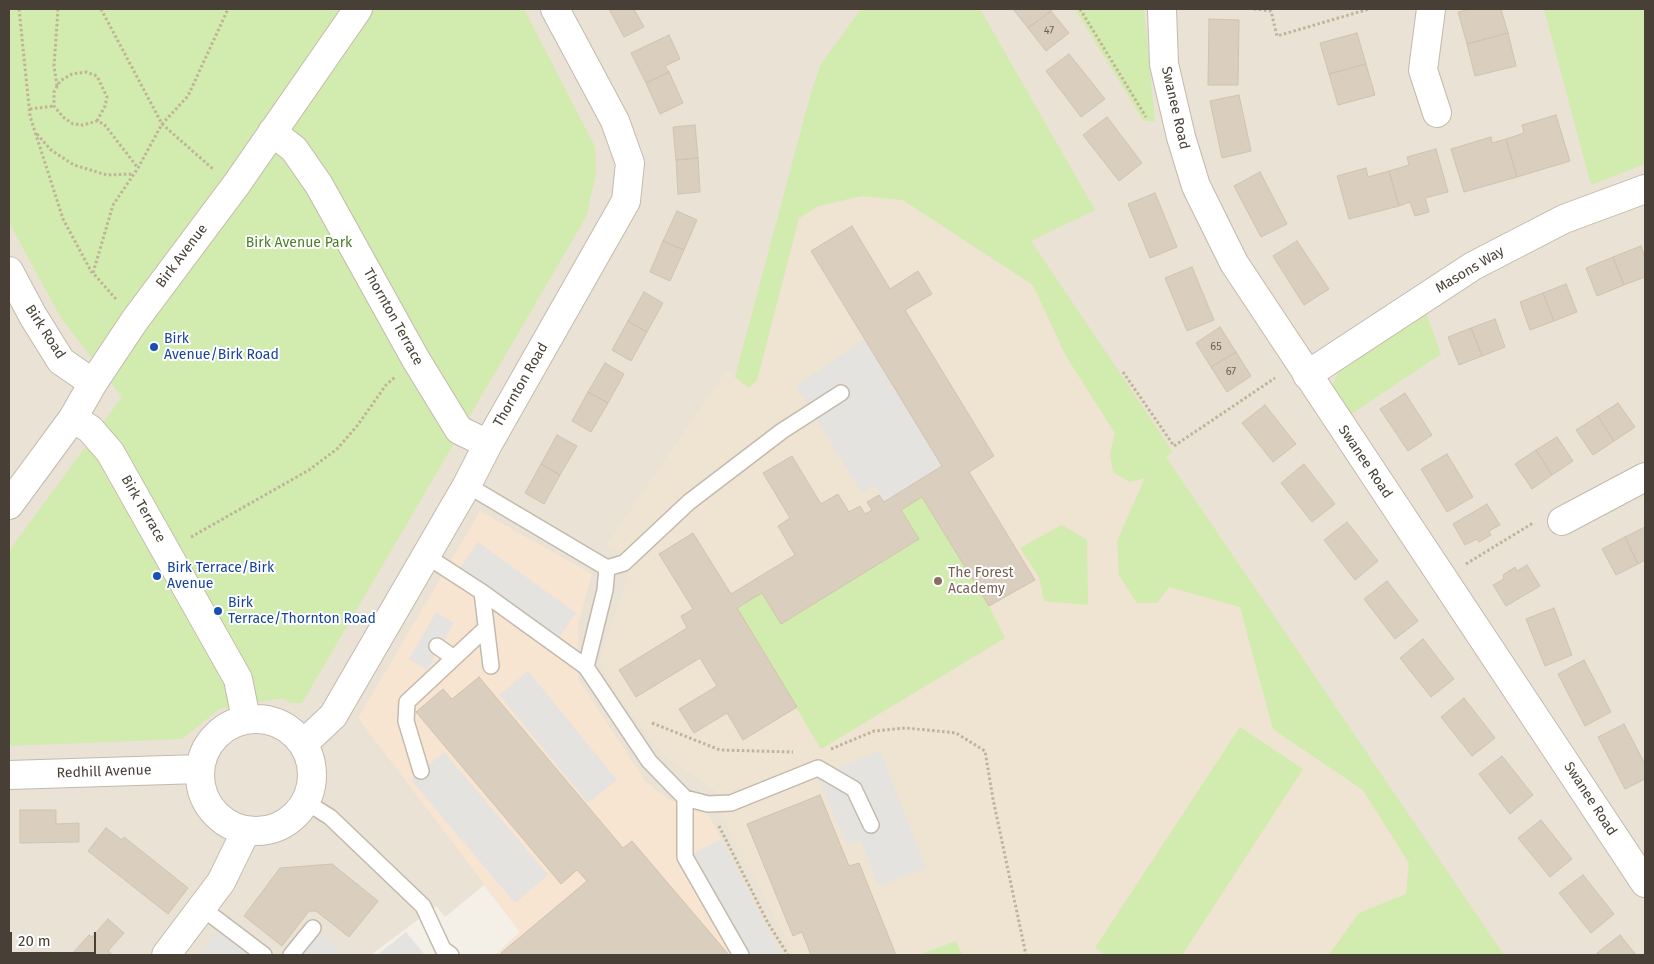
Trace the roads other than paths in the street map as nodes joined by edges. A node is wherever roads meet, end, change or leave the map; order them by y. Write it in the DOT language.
graph roads {
  1 [pos="358,9"];
  2 [pos="555,9"];
  3 [pos="1162,9"];
  4 [pos="1431,9"];
  5 [pos="1437,113"];
  6 [pos="272,132"];
  7 [pos="1645,188"];
  8 [pos="9,271"];
  9 [pos="1303,369"];
  10 [pos="93,383"];
  11 [pos="841,393"];
  12 [pos="73,418"];
  13 [pos="488,444"];
  14 [pos="1645,477"];
  15 [pos="466,485"];
  16 [pos="9,505"];
  17 [pos="1562,520"];
  18 [pos="425,555"];
  19 [pos="607,568"];
  20 [pos="482,592"];
  21 [pos="486,628"];
  22 [pos="438,646"];
  23 [pos="454,658"];
  24 [pos="491,666"];
  25 [pos="586,667"];
  26 [pos="246,719"];
  27 [pos="303,744"];
  28 [pos="200,769"];
  29 [pos="421,771"];
  30 [pos="9,775"];
  31 [pos="685,798"];
  32 [pos="306,802"];
  33 [pos="871,825"];
  34 [pos="246,831"];
  35 [pos="1645,883"];
  36 [pos="202,908"];
  37 [pos="313,928"];
  38 [pos="443,953"];
  39 [pos="166,955"];
  40 [pos="264,955"];
  41 [pos="291,955"];
  42 [pos="741,955"];
  1 -- 6 [label="street, Birk Avenue"];
  2 -- 13 [label="street, Thornton Road"];
  3 -- 9 [label="street, Swanee Road"];
  4 -- 5 [label="street"];
  6 -- 10 [label="street, Birk Avenue"];
  6 -- 13 [label="street, Thornton Terrace"];
  7 -- 9 [label="street, Masons Way"];
  8 -- 10 [label="street, Birk Road"];
  9 -- 35 [label="street, Swanee Road"];
  10 -- 12 [label="street, Birk Avenue"];
  11 -- 19 [label="lane"];
  12 -- 16 [label="street, Birk Avenue"];
  12 -- 26 [label="street, Birk Terrace"];
  13 -- 15 [label="street, Thornton Road"];
  14 -- 17 [label="street"];
  15 -- 18 [label="street, Thornton Road"];
  15 -- 19 [label="lane"];
  18 -- 20 [label="lane"];
  18 -- 27 [label="street, Thornton Road"];
  19 -- 25 [label="lane"];
  20 -- 21 [label="lane"];
  20 -- 25 [label="lane"];
  21 -- 23 [label="lane"];
  21 -- 24 [label="lane"];
  22 -- 23 [label="lane"];
  23 -- 29 [label="lane"];
  25 -- 31 [label="lane"];
  26 -- 27 [label="street"];
  26 -- 28 [label="street"];
  27 -- 32 [label="street"];
  28 -- 30 [label="street, Redhill Avenue"];
  28 -- 34 [label="street"];
  31 -- 33 [label="lane"];
  31 -- 42 [label="lane"];
  32 -- 34 [label="street"];
  32 -- 38 [label="lane"];
  34 -- 36 [label="street"];
  36 -- 39 [label="street"];
  36 -- 40 [label="lane"];
  37 -- 41 [label="lane"];
}
